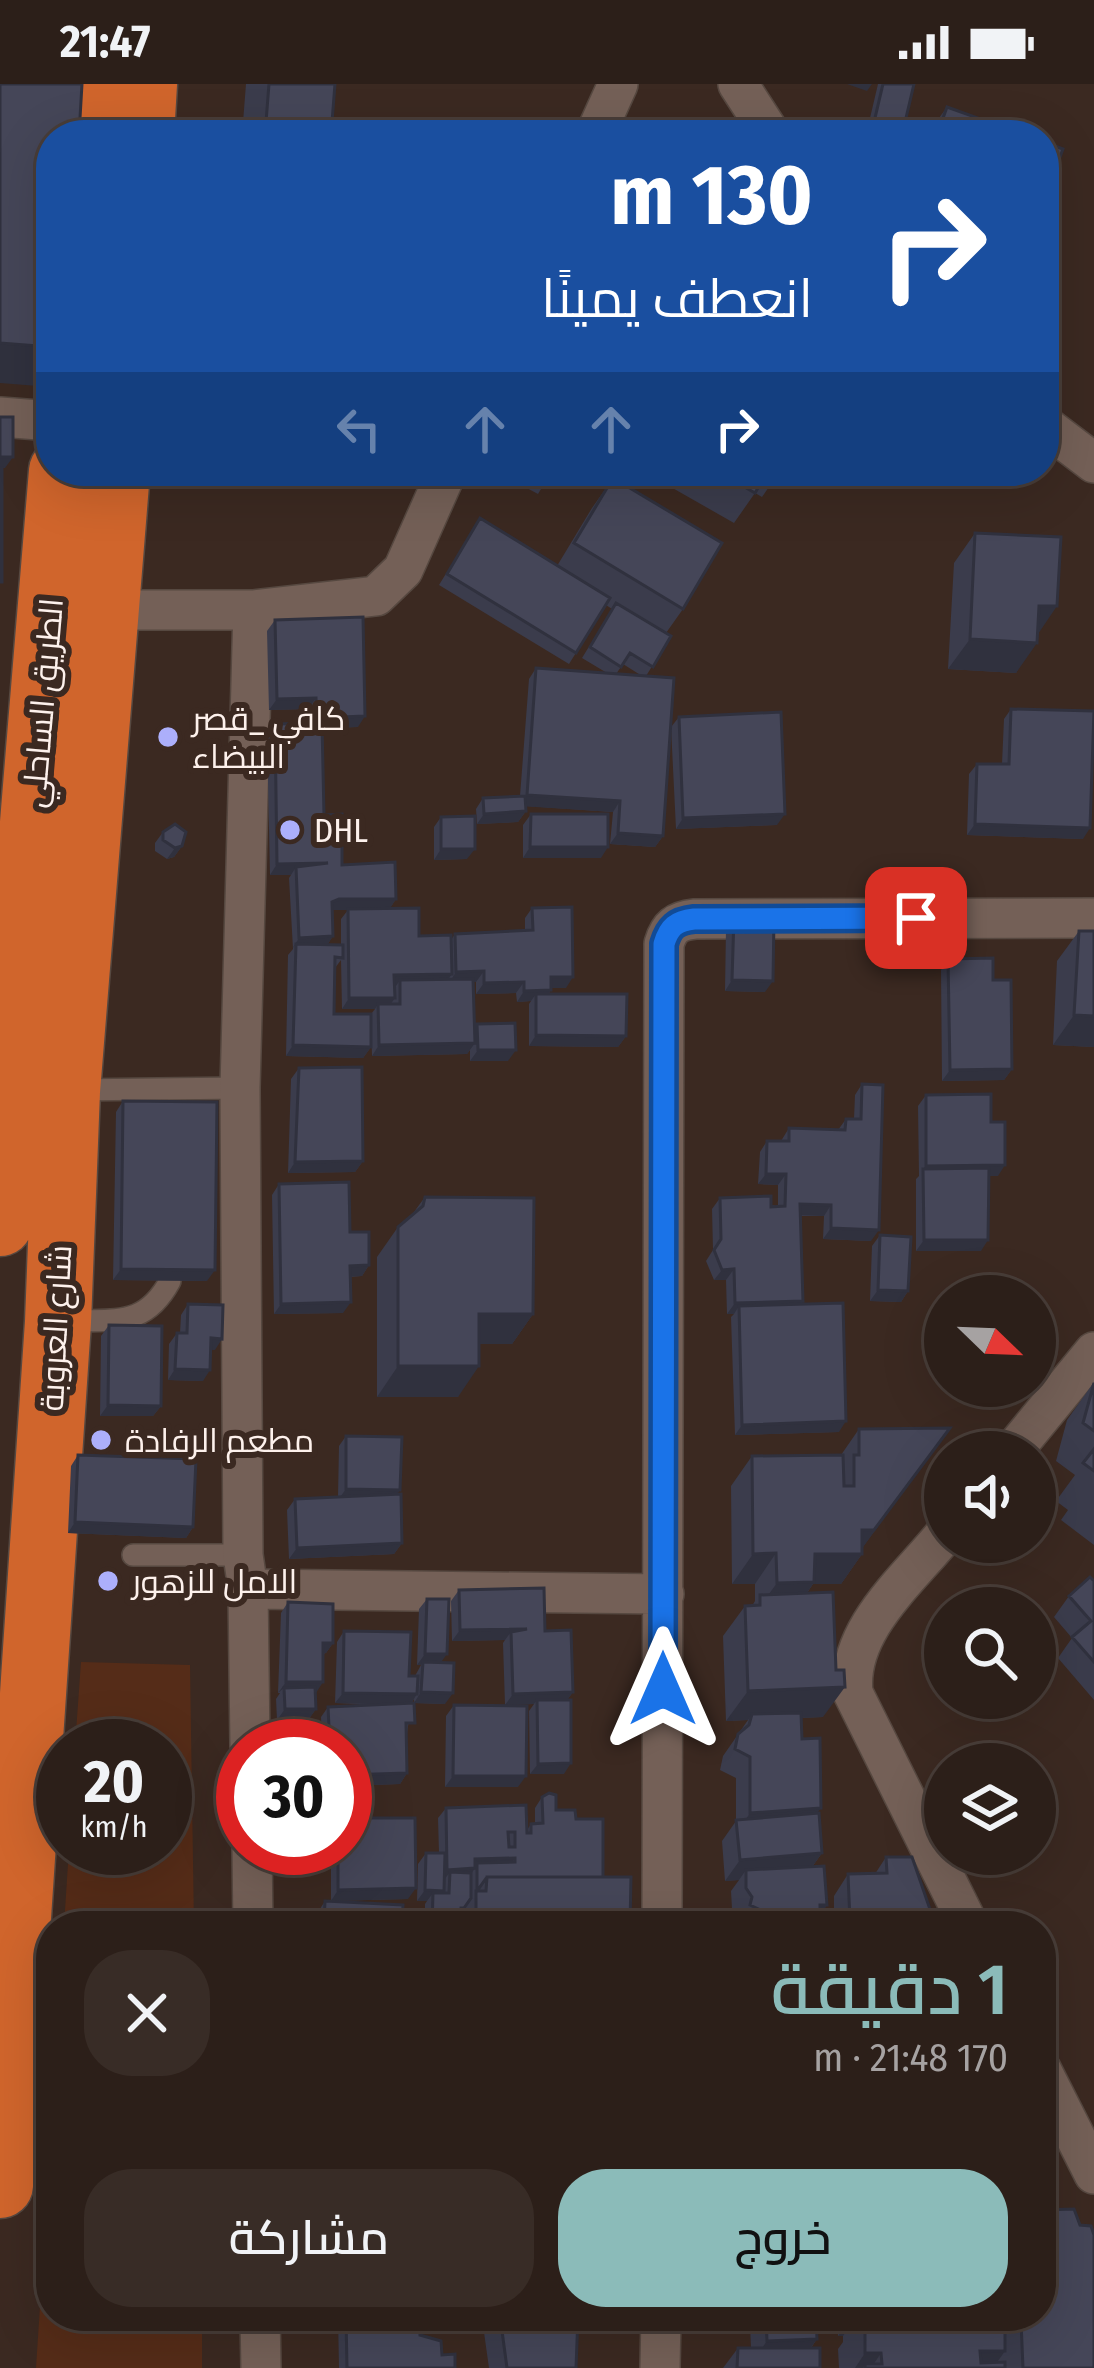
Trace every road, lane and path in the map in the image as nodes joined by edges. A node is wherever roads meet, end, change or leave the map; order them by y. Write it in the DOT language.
graph roads {
  1 [pos="95,84"];
  2 [pos="144,84"];
  3 [pos="618,84"];
  4 [pos="739,84"];
  5 [pos="92,120"];
  6 [pos="142,120"];
  7 [pos="602,120"];
  8 [pos="762,120"];
  9 [pos="0,417"];
  10 [pos="36,420"];
  11 [pos="1059,436"];
  12 [pos="1094,463"];
  13 [pos="61,486"];
  14 [pos="116,486"];
  15 [pos="440,486"];
  16 [pos="108,610"];
  17 [pos="253,610"];
  18 [pos="1094,918"];
  19 [pos="240,1088"];
  20 [pos="169,1089"];
  21 [pos="25,1092"];
  22 [pos="170,1112"];
  23 [pos="0,1223"];
  24 [pos="170,1280"];
  25 [pos="58,1322"];
  26 [pos="1094,1352"];
  27 [pos="1029,1431"];
  28 [pos="133,1555"];
  29 [pos="924,1559"];
  30 [pos="245,1572"];
  31 [pos="664,1594"];
  32 [pos="249,1719"];
  33 [pos="253,1875"];
  34 [pos="254,1911"];
  35 [pos="662,1911"];
  36 [pos="962,1911"];
  37 [pos="1056,2098"];
  38 [pos="1094,2174"];
  39 [pos="0,2186"];
  40 [pos="260,2331"];
  41 [pos="661,2331"];
  42 [pos="261,2368"];
  43 [pos="661,2368"];
  1 -- 5 [label="highway"];
  2 -- 6 [label="highway"];
  3 -- 7 [label="street"];
  4 -- 8 [label="street"];
  9 -- 10 [label="street"];
  11 -- 12 [label="street"];
  13 -- 21 [label="highway, الطريق الساحلي"];
  14 -- 16 [label="highway, شارع العروبة"];
  15 -- 17 [label="street"];
  16 -- 17 [label="street"];
  16 -- 21 [label="highway, شارع العروبة"];
  17 -- 19 [label="street"];
  18 -- 31 [label="street"];
  19 -- 20 [label="lane"];
  19 -- 30 [label="street"];
  20 -- 21 [label="lane"];
  20 -- 22 [label="lane"];
  21 -- 23 [label="highway, الطريق الساحلي"];
  21 -- 25 [label="highway, شارع العروبة"];
  24 -- 25 [label="lane"];
  25 -- 39 [label="highway, شارع العروبة"];
  26 -- 27 [label="street"];
  28 -- 30 [label="lane"];
  29 -- 36 [label="street"];
  30 -- 31 [label="street"];
  30 -- 32 [label="street"];
  31 -- 35 [label="street"];
  33 -- 34 [label="street"];
  37 -- 38 [label="street"];
  40 -- 42 [label="street"];
  41 -- 43 [label="street"];
}
